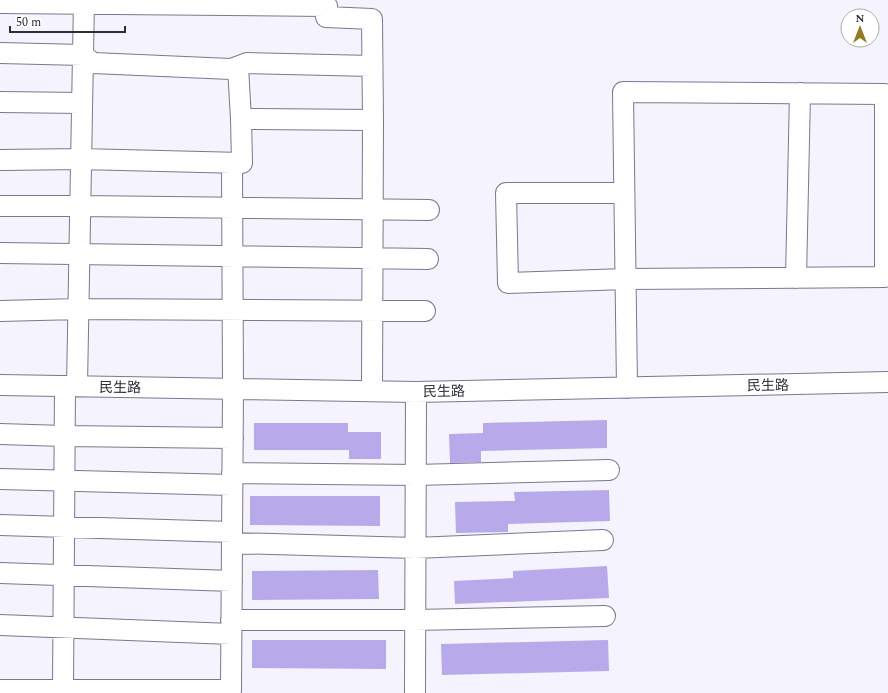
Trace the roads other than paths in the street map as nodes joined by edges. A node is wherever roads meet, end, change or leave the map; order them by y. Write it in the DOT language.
graph roads {
  1 [pos="84,2"];
  2 [pos="0,3"];
  3 [pos="238,3"];
  4 [pos="0,53"];
  5 [pos="83,55"];
  6 [pos="372,66"];
  7 [pos="238,67"];
  8 [pos="800,93"];
  9 [pos="0,102"];
  10 [pos="82,103"];
  11 [pos="241,119"];
  12 [pos="373,120"];
  13 [pos="81,159"];
  14 [pos="0,160"];
  15 [pos="232,163"];
  16 [pos="624,193"];
  17 [pos="886,193"];
  18 [pos="0,206"];
  19 [pos="80,206"];
  20 [pos="232,207"];
  21 [pos="373,210"];
  22 [pos="429,210"];
  23 [pos="0,253"];
  24 [pos="79,253"];
  25 [pos="233,256"];
  26 [pos="373,258"];
  27 [pos="428,259"];
  28 [pos="796,278"];
  29 [pos="626,279"];
  30 [pos="78,309"];
  31 [pos="0,311"];
  32 [pos="233,311"];
  33 [pos="372,311"];
  34 [pos="425,311"];
  35 [pos="888,382"];
  36 [pos="0,385"];
  37 [pos="71,386"];
  38 [pos="627,388"];
  39 [pos="233,389"];
  40 [pos="372,391"];
  41 [pos="416,392"];
  42 [pos="0,434"];
  43 [pos="64,436"];
  44 [pos="233,438"];
  45 [pos="609,470"];
  46 [pos="416,475"];
  47 [pos="0,479"];
  48 [pos="232,479"];
  49 [pos="64,481"];
  50 [pos="0,525"];
  51 [pos="64,527"];
  52 [pos="232,537"];
  53 [pos="603,540"];
  54 [pos="416,548"];
  55 [pos="0,573"];
  56 [pos="64,575"];
  57 [pos="232,581"];
  58 [pos="605,616"];
  59 [pos="415,620"];
  60 [pos="0,625"];
  61 [pos="231,627"];
  62 [pos="63,628"];
  63 [pos="0,690"];
  64 [pos="63,690"];
  65 [pos="135,692"];
  66 [pos="415,693"];
  1 -- 2 [label="street"];
  1 -- 3 [label="street"];
  1 -- 5 [label="street"];
  3 -- 6 [label="street"];
  4 -- 5 [label="street"];
  5 -- 7 [label="street"];
  5 -- 10 [label="street"];
  6 -- 7 [label="street"];
  6 -- 12 [label="street"];
  7 -- 11 [label="street"];
  8 -- 16 [label="street"];
  8 -- 17 [label="street"];
  8 -- 28 [label="street"];
  9 -- 10 [label="street"];
  10 -- 13 [label="street"];
  11 -- 12 [label="street"];
  11 -- 15 [label="street"];
  12 -- 21 [label="street"];
  13 -- 14 [label="street"];
  13 -- 15 [label="street"];
  13 -- 19 [label="street"];
  15 -- 20 [label="street"];
  16 -- 29 [label="street"];
  16 -- 29 [label="street"];
  17 -- 28 [label="street"];
  18 -- 19 [label="street"];
  19 -- 20 [label="street"];
  19 -- 24 [label="street"];
  20 -- 21 [label="street"];
  20 -- 25 [label="street"];
  21 -- 22 [label="street"];
  21 -- 26 [label="street"];
  23 -- 24 [label="street"];
  24 -- 25 [label="street"];
  24 -- 30 [label="street"];
  25 -- 26 [label="street"];
  25 -- 32 [label="street"];
  26 -- 27 [label="street"];
  26 -- 33 [label="street"];
  28 -- 29 [label="street"];
  29 -- 38 [label="street"];
  30 -- 31 [label="street"];
  30 -- 32 [label="street"];
  30 -- 37 [label="street"];
  32 -- 33 [label="street"];
  32 -- 39 [label="street"];
  33 -- 34 [label="street"];
  33 -- 40 [label="street"];
  35 -- 38 [label="street, 民生路"];
  36 -- 37 [label="street, 民生路"];
  37 -- 39 [label="street, 民生路"];
  37 -- 43 [label="street"];
  38 -- 41 [label="street, 民生路"];
  39 -- 40 [label="street, 民生路"];
  39 -- 44 [label="street"];
  40 -- 41 [label="street, 民生路"];
  41 -- 46 [label="street"];
  42 -- 43 [label="street"];
  43 -- 44 [label="street"];
  43 -- 49 [label="street"];
  44 -- 48 [label="street"];
  45 -- 46 [label="street"];
  46 -- 48 [label="street"];
  46 -- 54 [label="street"];
  47 -- 49 [label="street"];
  48 -- 49 [label="street"];
  48 -- 52 [label="street"];
  49 -- 51 [label="street"];
  50 -- 51 [label="street"];
  51 -- 52 [label="street"];
  51 -- 56 [label="street"];
  52 -- 54 [label="street"];
  52 -- 57 [label="street"];
  53 -- 54 [label="street"];
  54 -- 59 [label="street"];
  55 -- 56 [label="street"];
  56 -- 57 [label="street"];
  56 -- 62 [label="street"];
  57 -- 61 [label="street"];
  58 -- 59 [label="street"];
  59 -- 61 [label="street"];
  59 -- 66 [label="street"];
  60 -- 62 [label="street"];
  61 -- 62 [label="street"];
  61 -- 65 [label="street"];
  62 -- 64 [label="street"];
  63 -- 64 [label="street"];
  64 -- 65 [label="street"];
}
